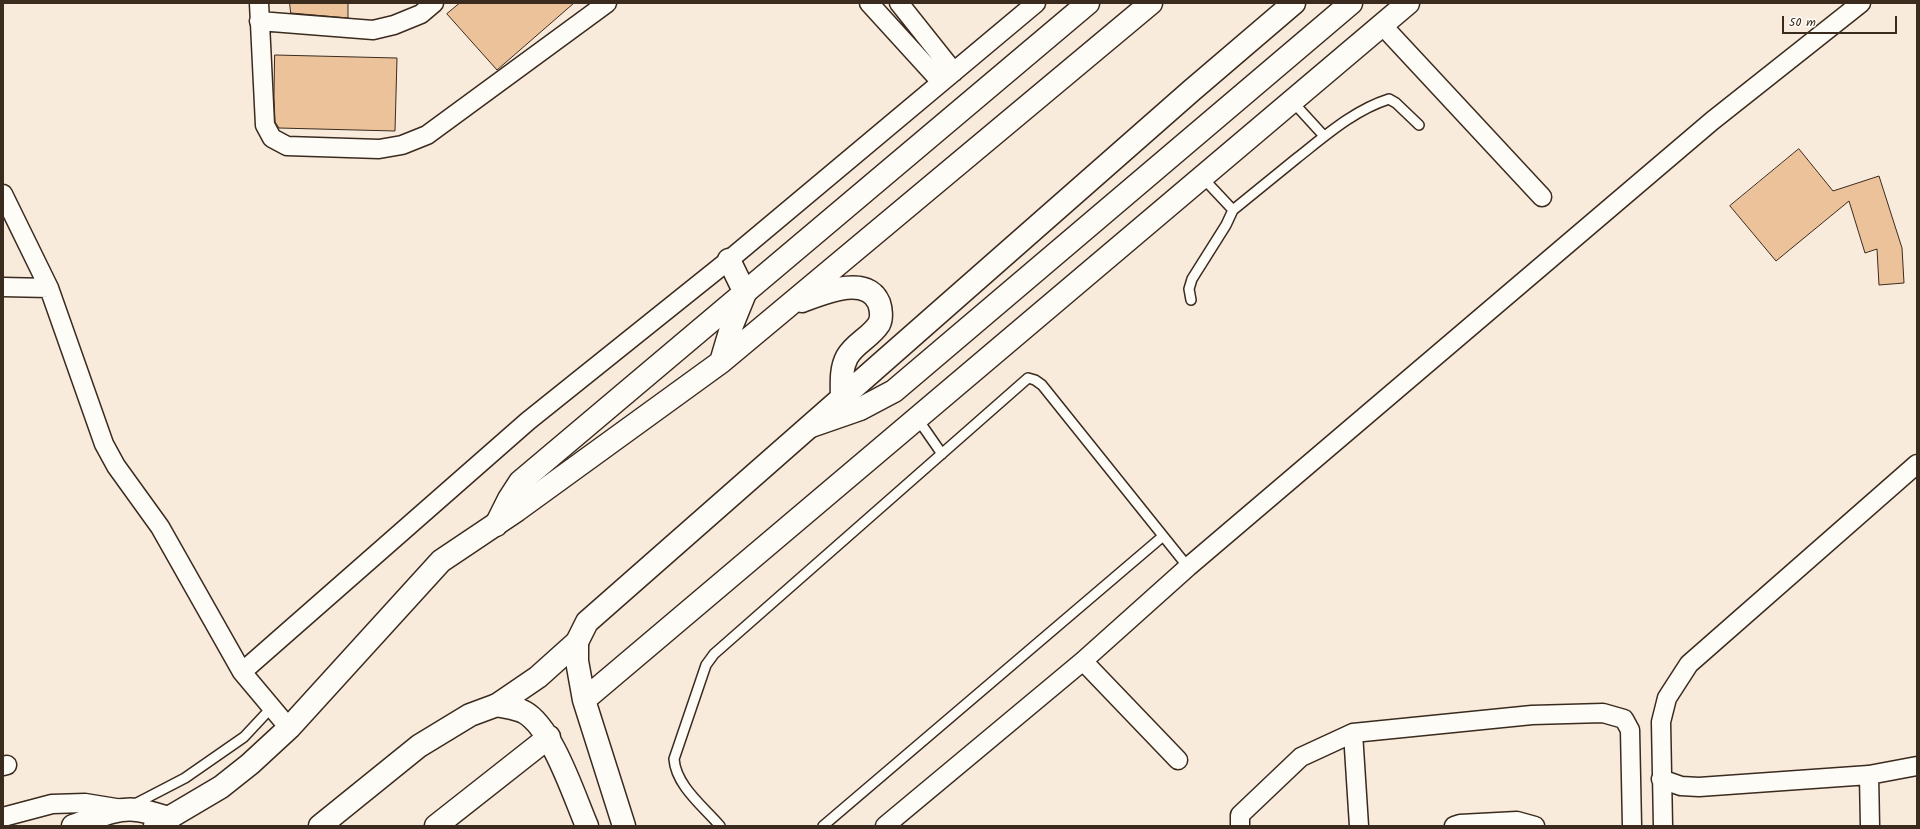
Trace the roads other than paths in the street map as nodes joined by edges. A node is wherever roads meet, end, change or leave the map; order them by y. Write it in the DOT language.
graph roads {
  1 [pos="259,3"];
  2 [pos="434,3"];
  3 [pos="607,3"];
  4 [pos="869,3"];
  5 [pos="899,3"];
  6 [pos="1036,3"];
  7 [pos="1088,3"];
  8 [pos="1151,3"];
  9 [pos="1294,3"];
  10 [pos="1352,3"];
  11 [pos="1408,3"];
  12 [pos="1861,3"];
  13 [pos="259,21"];
  14 [pos="1382,25"];
  15 [pos="948,77"];
  16 [pos="1292,101"];
  17 [pos="1419,125"];
  18 [pos="1324,136"];
  19 [pos="1202,177"];
  20 [pos="3,194"];
  21 [pos="1542,198"];
  22 [pos="1232,210"];
  23 [pos="729,260"];
  24 [pos="3,287"];
  25 [pos="49,288"];
  26 [pos="745,293"];
  27 [pos="1191,300"];
  28 [pos="788,306"];
  29 [pos="721,362"];
  30 [pos="842,400"];
  31 [pos="917,418"];
  32 [pos="811,426"];
  33 [pos="942,454"];
  34 [pos="1917,464"];
  35 [pos="496,525"];
  36 [pos="1162,537"];
  37 [pos="1188,567"];
  38 [pos="577,642"];
  39 [pos="1083,661"];
  40 [pos="242,672"];
  41 [pos="584,700"];
  42 [pos="497,705"];
  43 [pos="272,707"];
  44 [pos="289,728"];
  45 [pos="1354,733"];
  46 [pos="549,737"];
  47 [pos="1178,760"];
  48 [pos="1917,766"];
  49 [pos="1869,775"];
  50 [pos="1661,779"];
  51 [pos="125,809"];
  52 [pos="3,817"];
  53 [pos="163,822"];
  54 [pos="73,826"];
  55 [pos="320,826"];
  56 [pos="436,826"];
  57 [pos="586,826"];
  58 [pos="624,826"];
  59 [pos="720,826"];
  60 [pos="823,826"];
  61 [pos="885,826"];
  62 [pos="1240,826"];
  63 [pos="1359,826"];
  64 [pos="1454,826"];
  65 [pos="1535,826"];
  66 [pos="1632,826"];
  67 [pos="1664,826"];
  68 [pos="1870,826"];
  1 -- 13 [label="street"];
  2 -- 13 [label="street"];
  3 -- 13 [label="street"];
  4 -- 15 [label="street"];
  5 -- 15 [label="street"];
  6 -- 15 [label="street"];
  7 -- 26 [label="street"];
  8 -- 28 [label="street"];
  9 -- 30 [label="street"];
  10 -- 32 [label="street"];
  11 -- 14 [label="street"];
  12 -- 37 [label="street"];
  14 -- 16 [label="street"];
  14 -- 21 [label="street"];
  15 -- 23 [label="street"];
  16 -- 18 [label="lane"];
  16 -- 19 [label="street"];
  17 -- 18 [label="lane"];
  18 -- 22 [label="lane"];
  19 -- 22 [label="lane"];
  19 -- 31 [label="street"];
  20 -- 25 [label="street"];
  22 -- 27 [label="lane"];
  23 -- 26 [label="street"];
  23 -- 40 [label="street"];
  24 -- 25 [label="street"];
  25 -- 40 [label="street"];
  26 -- 29 [label="street"];
  26 -- 35 [label="street"];
  28 -- 29 [label="street"];
  28 -- 30 [label="street"];
  29 -- 35 [label="street"];
  30 -- 32 [label="street"];
  31 -- 33 [label="lane"];
  31 -- 41 [label="street"];
  32 -- 38 [label="street"];
  33 -- 36 [label="lane"];
  33 -- 59 [label="lane"];
  34 -- 50 [label="street"];
  35 -- 44 [label="street"];
  36 -- 37 [label="lane"];
  36 -- 60 [label="lane"];
  37 -- 39 [label="street"];
  38 -- 41 [label="street"];
  38 -- 42 [label="street"];
  39 -- 47 [label="street"];
  39 -- 61 [label="street"];
  40 -- 43 [label="street"];
  41 -- 58 [label="street"];
  42 -- 46 [label="street"];
  42 -- 55 [label="street"];
  43 -- 44 [label="street"];
  43 -- 51 [label="lane"];
  44 -- 53 [label="street"];
  45 -- 62 [label="street"];
  45 -- 63 [label="street"];
  45 -- 66 [label="street"];
  46 -- 56 [label="street"];
  46 -- 57 [label="street"];
  48 -- 49 [label="street"];
  49 -- 50 [label="street"];
  49 -- 68 [label="street"];
  50 -- 67 [label="street"];
  51 -- 52 [label="street"];
  51 -- 53 [label="street"];
  51 -- 54 [label="street"];
  64 -- 65 [label="street"];
}
